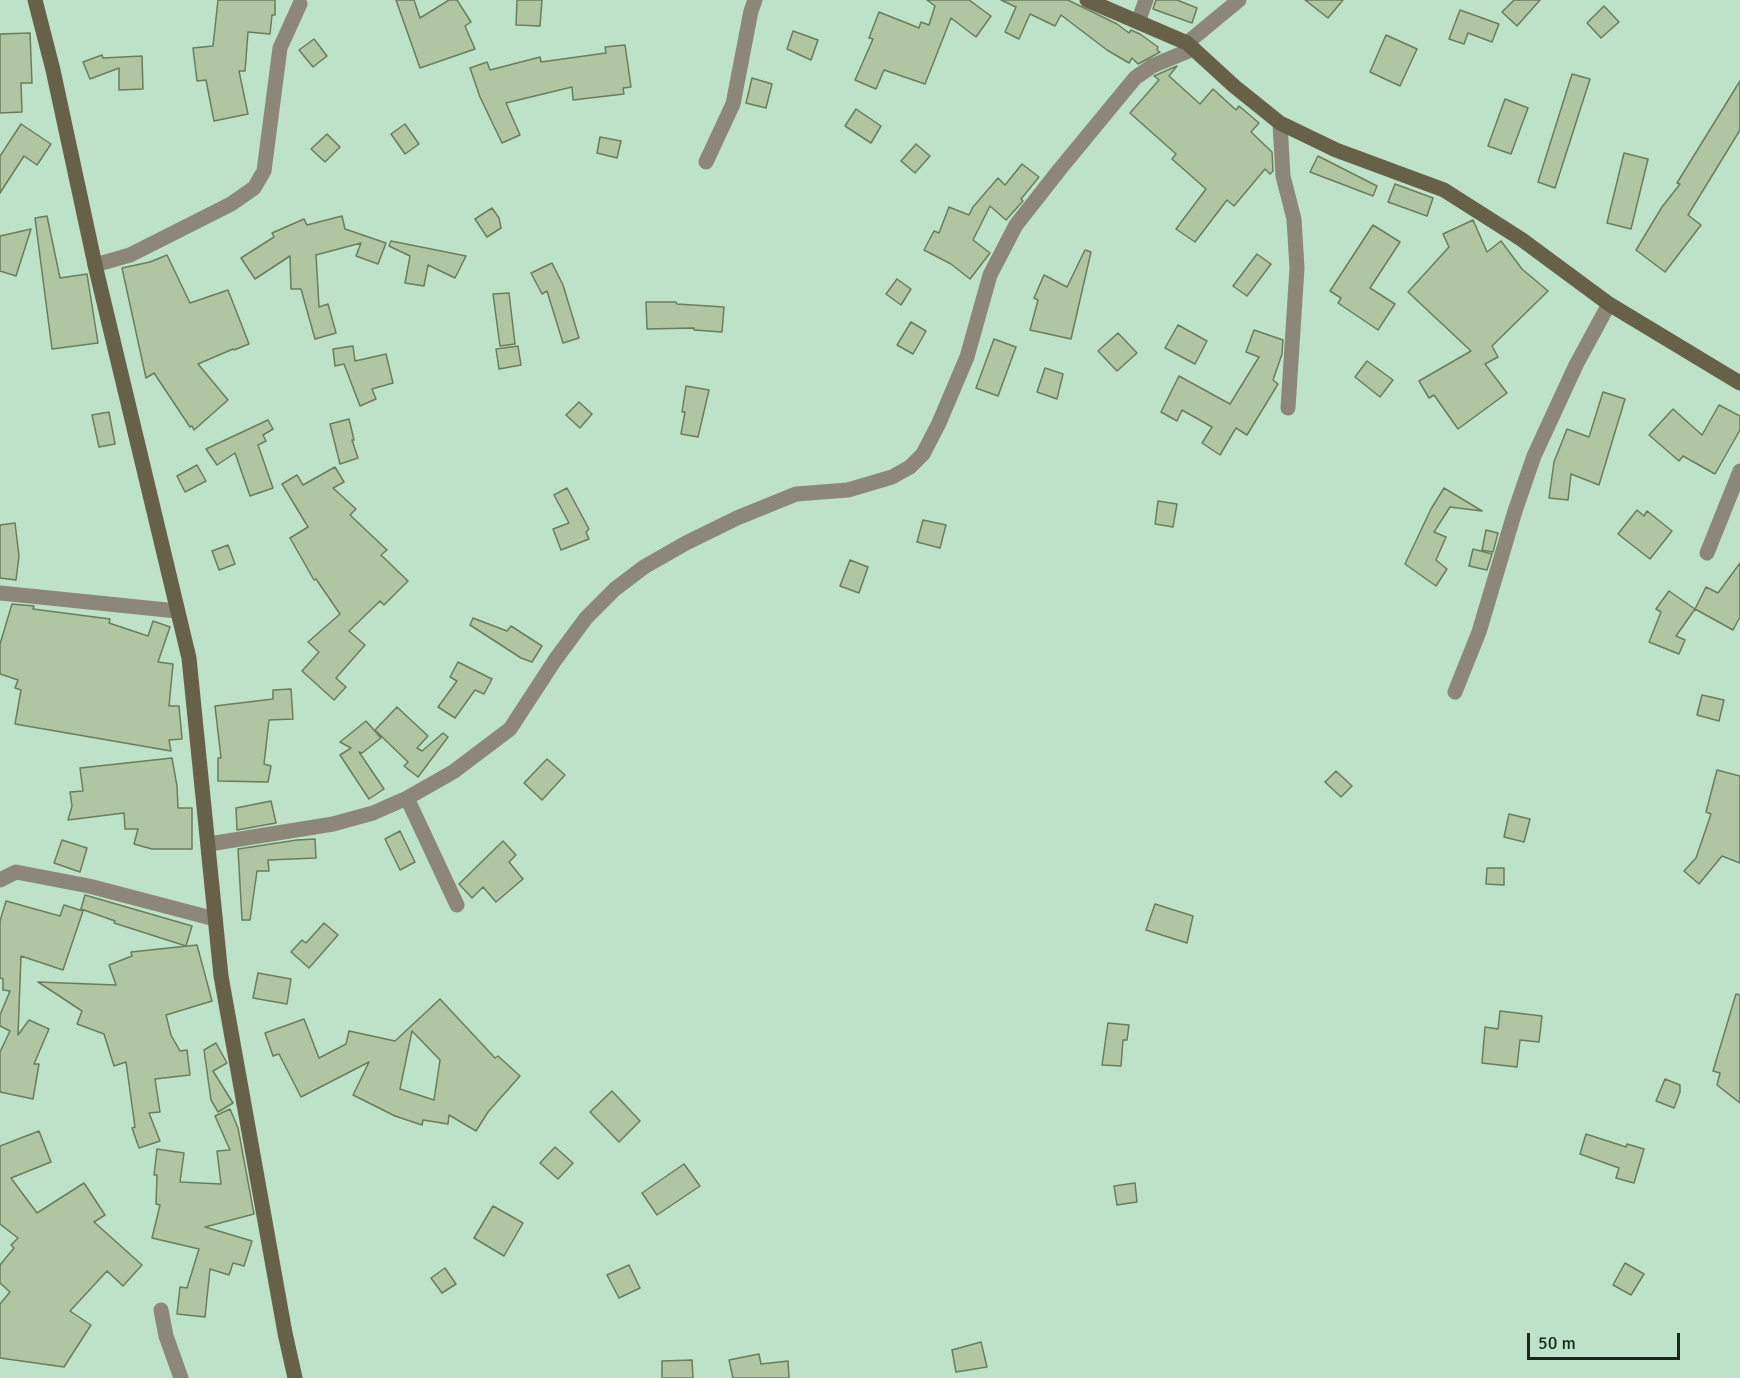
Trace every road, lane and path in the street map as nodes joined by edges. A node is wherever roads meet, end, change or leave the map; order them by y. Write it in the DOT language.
graph roads {
  1 [pos="35,0"];
  2 [pos="756,0"];
  3 [pos="1087,0"];
  4 [pos="1146,0"];
  5 [pos="1239,0"];
  6 [pos="300,4"];
  7 [pos="1138,22"];
  8 [pos="1190,46"];
  9 [pos="1280,123"];
  10 [pos="706,162"];
  11 [pos="95,266"];
  12 [pos="1609,304"];
  13 [pos="1740,383"];
  14 [pos="1288,408"];
  15 [pos="1740,471"];
  16 [pos="1707,553"];
  17 [pos="0,593"];
  18 [pos="177,611"];
  19 [pos="1455,692"];
  20 [pos="407,798"];
  21 [pos="208,844"];
  22 [pos="0,879"];
  23 [pos="458,905"];
  24 [pos="215,919"];
  25 [pos="161,1310"];
  26 [pos="182,1378"];
  27 [pos="296,1378"];
  1 -- 11 [label="street"];
  2 -- 10 [label="street"];
  3 -- 7 [label="street"];
  4 -- 7 [label="street"];
  5 -- 8 [label="street"];
  6 -- 11 [label="street"];
  7 -- 8 [label="street"];
  8 -- 9 [label="street"];
  8 -- 20 [label="street"];
  9 -- 12 [label="street"];
  9 -- 14 [label="street"];
  11 -- 18 [label="street"];
  12 -- 13 [label="street"];
  12 -- 19 [label="street"];
  15 -- 16 [label="street"];
  17 -- 18 [label="street"];
  18 -- 21 [label="street"];
  20 -- 21 [label="street"];
  20 -- 23 [label="street"];
  21 -- 24 [label="street"];
  22 -- 24 [label="street"];
  24 -- 27 [label="street"];
  25 -- 26 [label="street"];
}
